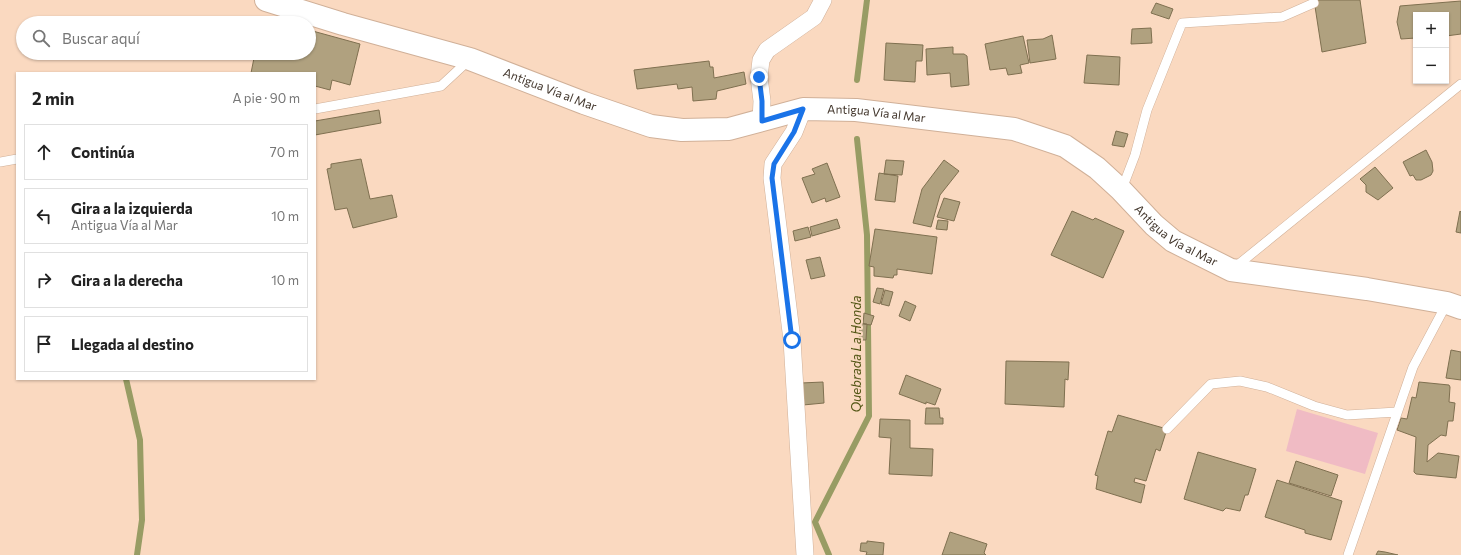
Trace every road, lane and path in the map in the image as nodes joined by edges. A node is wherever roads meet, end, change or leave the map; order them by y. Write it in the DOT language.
graph roads {
  1 [pos="266,0"];
  2 [pos="823,0"];
  3 [pos="1314,2"];
  4 [pos="470,59"];
  5 [pos="1461,84"];
  6 [pos="316,109"];
  7 [pos="803,109"];
  8 [pos="762,121"];
  9 [pos="16,159"];
  10 [pos="0,162"];
  11 [pos="1121,190"];
  12 [pos="1231,270"];
  13 [pos="1454,305"];
  14 [pos="1396,412"];
  15 [pos="1167,429"];
  16 [pos="805,555"];
  17 [pos="1348,555"];
  1 -- 4 [label="main road, Antigua Vía al Mar"];
  2 -- 8 [label="street"];
  3 -- 11 [label="lane"];
  4 -- 6 [label="lane"];
  4 -- 8 [label="main road, Antigua Vía al Mar"];
  5 -- 12 [label="lane"];
  7 -- 8 [label="main road, Antigua Vía al Mar"];
  7 -- 11 [label="main road, Antigua Vía al Mar"];
  7 -- 16 [label="street"];
  9 -- 10 [label="lane"];
  11 -- 12 [label="main road, Antigua Vía al Mar"];
  12 -- 13 [label="main road, Antigua Vía al Mar"];
  13 -- 14 [label="lane"];
  14 -- 15 [label="lane"];
  14 -- 17 [label="lane"];
}
